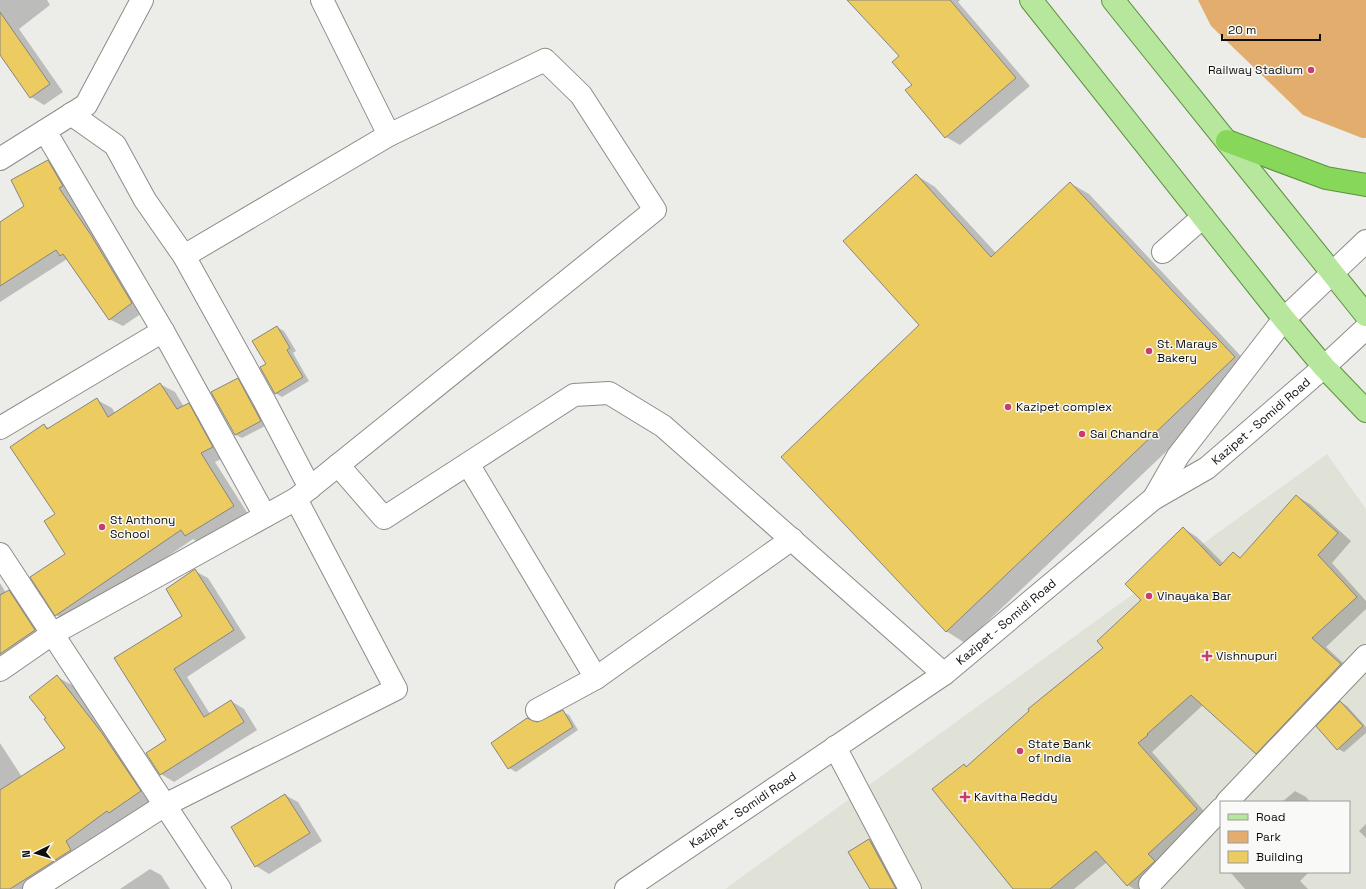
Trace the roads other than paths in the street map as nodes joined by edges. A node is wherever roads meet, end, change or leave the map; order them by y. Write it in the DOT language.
graph roads {
  1 [pos="142,0"];
  2 [pos="322,0"];
  3 [pos="1031,0"];
  4 [pos="1113,0"];
  5 [pos="71,114"];
  6 [pos="44,131"];
  7 [pos="389,135"];
  8 [pos="1226,141"];
  9 [pos="2,154"];
  10 [pos="1366,185"];
  11 [pos="1203,217"];
  12 [pos="1366,241"];
  13 [pos="1163,252"];
  14 [pos="184,256"];
  15 [pos="1332,272"];
  16 [pos="1366,315"];
  17 [pos="1284,319"];
  18 [pos="1366,328"];
  19 [pos="163,331"];
  20 [pos="1324,367"];
  21 [pos="1366,411"];
  22 [pos="0,428"];
  23 [pos="468,464"];
  24 [pos="338,465"];
  25 [pos="303,493"];
  26 [pos="1153,499"];
  27 [pos="265,516"];
  28 [pos="792,540"];
  29 [pos="0,554"];
  30 [pos="52,634"];
  31 [pos="1366,656"];
  32 [pos="0,670"];
  33 [pos="944,674"];
  34 [pos="596,678"];
  35 [pos="537,710"];
  36 [pos="835,747"];
  37 [pos="1228,801"];
  38 [pos="165,805"];
  39 [pos="1220,810"];
  40 [pos="1150,884"];
  41 [pos="34,889"];
  42 [pos="220,889"];
  43 [pos="626,889"];
  44 [pos="910,889"];
  1 -- 5 [label="street"];
  2 -- 7 [label="street"];
  3 -- 11 [label="main road"];
  4 -- 8 [label="main road"];
  5 -- 6 [label="street"];
  5 -- 14 [label="street"];
  6 -- 9 [label="street"];
  6 -- 19 [label="street"];
  7 -- 14 [label="street"];
  7 -- 24 [label="street"];
  8 -- 10 [label="highway"];
  8 -- 15 [label="main road"];
  11 -- 13 [label="street"];
  11 -- 17 [label="main road"];
  12 -- 15 [label="street"];
  14 -- 25 [label="street"];
  15 -- 16 [label="main road"];
  15 -- 17 [label="street"];
  17 -- 20 [label="main road"];
  17 -- 26 [label="street"];
  18 -- 20 [label="street, Kazipet - Somidi Road"];
  19 -- 22 [label="street"];
  19 -- 27 [label="street"];
  20 -- 21 [label="main road"];
  20 -- 26 [label="street, Kazipet - Somidi Road"];
  23 -- 24 [label="street"];
  23 -- 28 [label="street"];
  23 -- 34 [label="street"];
  24 -- 25 [label="street"];
  25 -- 27 [label="street"];
  25 -- 38 [label="street"];
  26 -- 33 [label="street, Kazipet - Somidi Road"];
  27 -- 30 [label="street"];
  28 -- 33 [label="street"];
  28 -- 34 [label="street"];
  29 -- 30 [label="street"];
  30 -- 32 [label="street"];
  30 -- 38 [label="street"];
  31 -- 37 [label="street"];
  33 -- 36 [label="street, Kazipet - Somidi Road"];
  34 -- 35 [label="street"];
  36 -- 43 [label="street, Kazipet - Somidi Road"];
  36 -- 44 [label="street"];
  38 -- 41 [label="street"];
  38 -- 42 [label="street"];
  39 -- 40 [label="street"];
}
